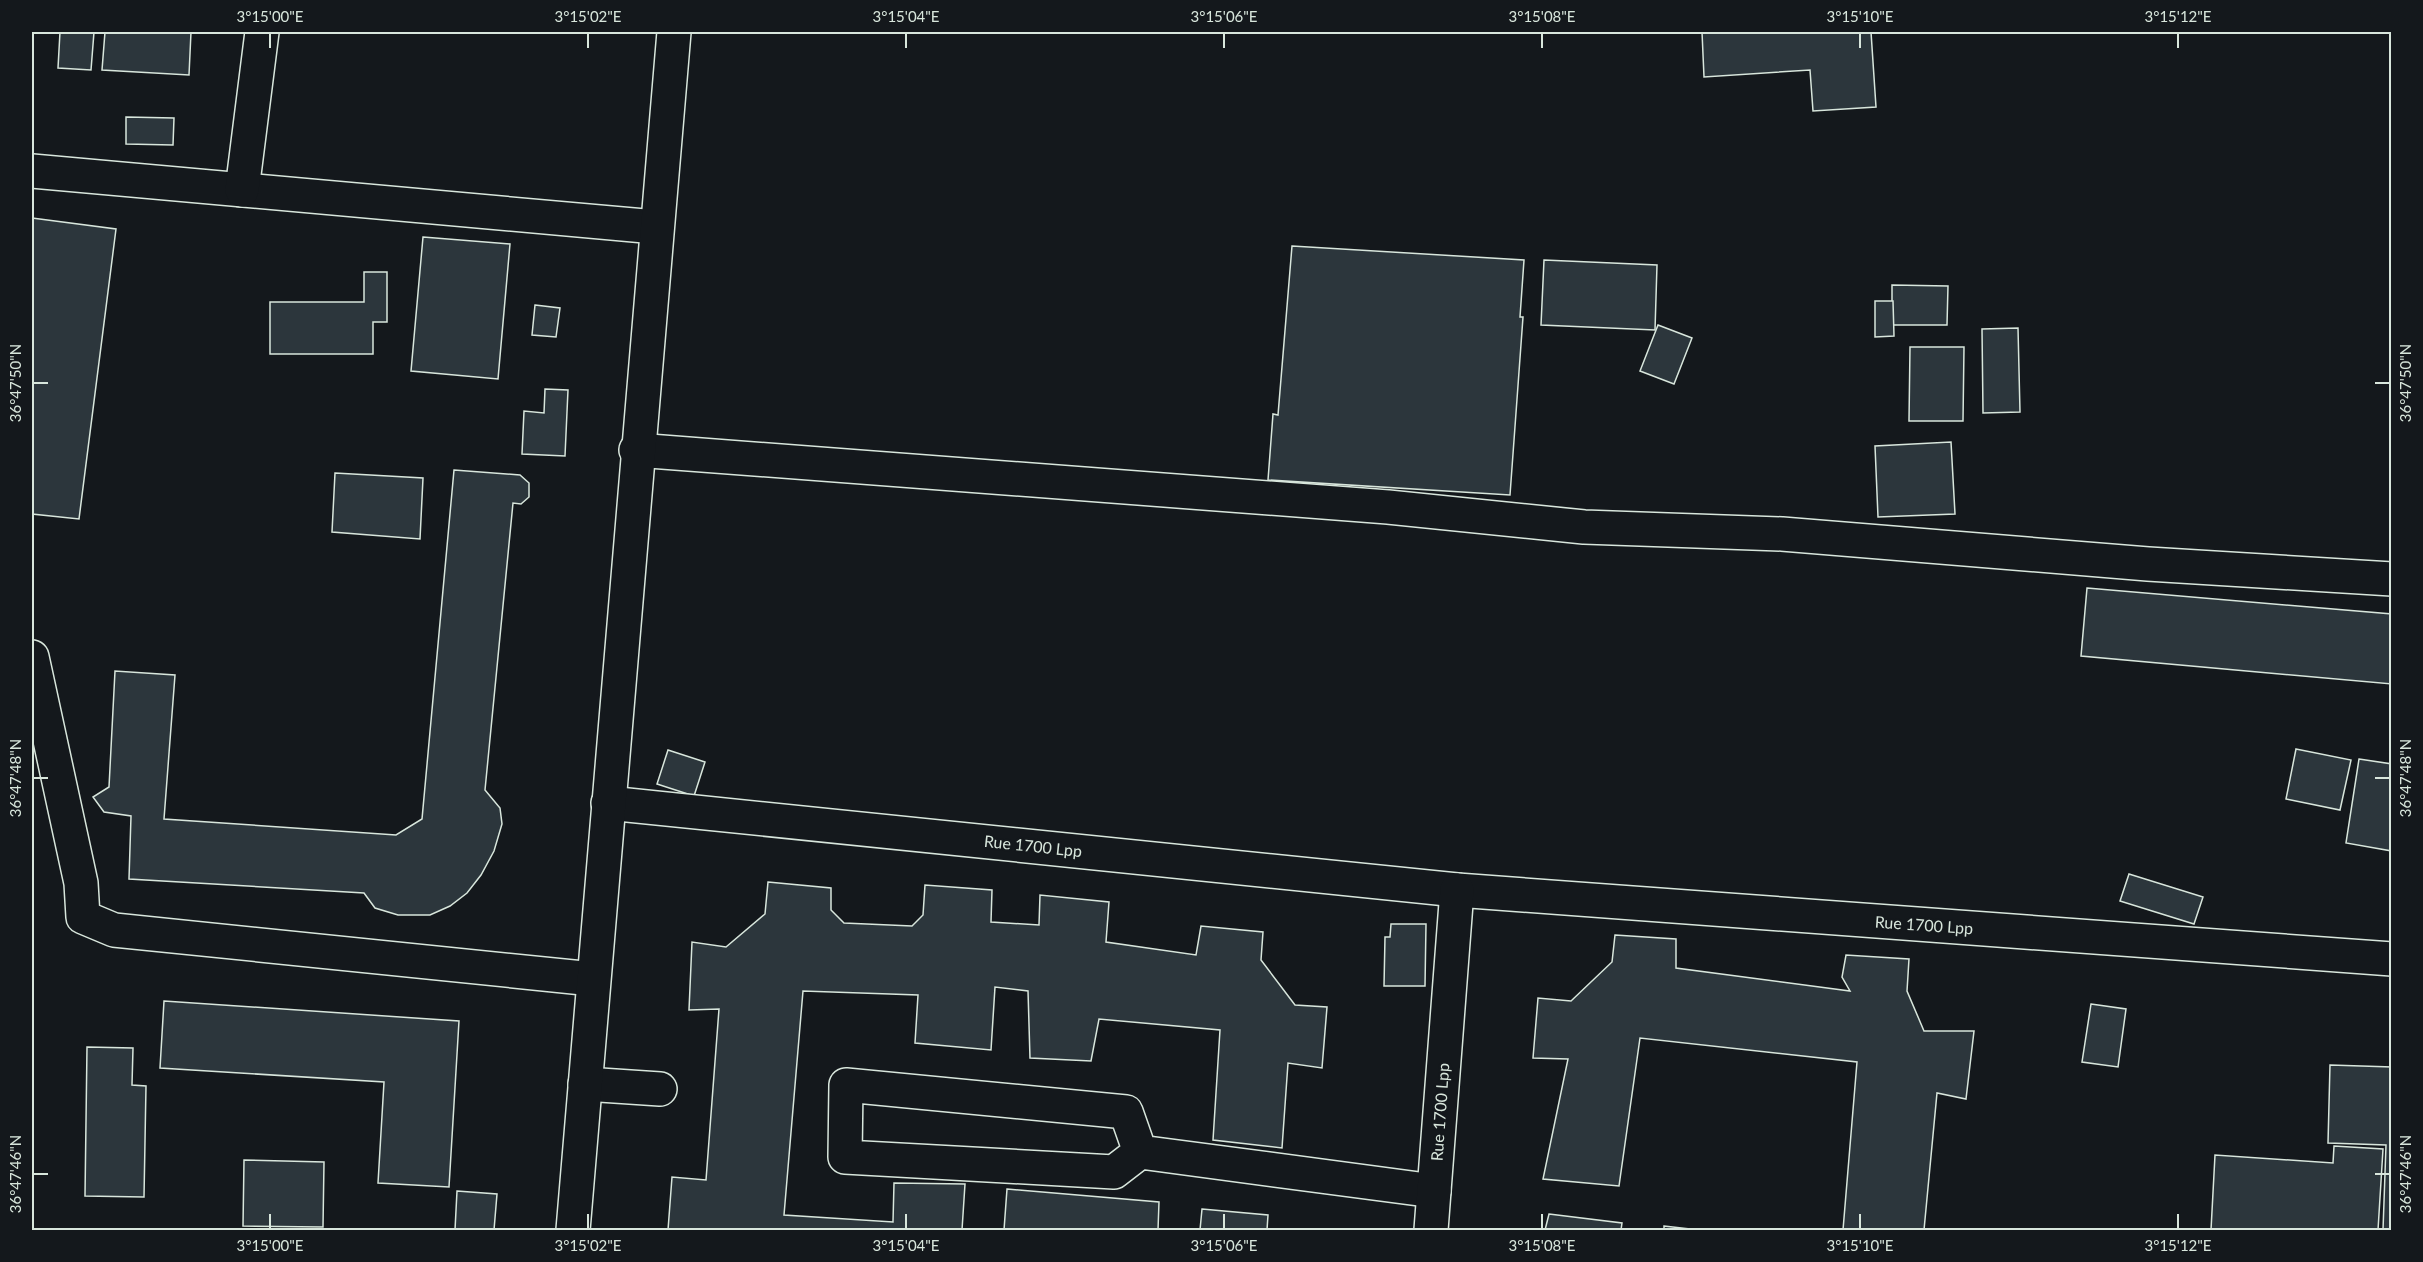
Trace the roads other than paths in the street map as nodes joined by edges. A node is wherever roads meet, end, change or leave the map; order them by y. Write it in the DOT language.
graph roads {
  1 [pos="262,32"];
  2 [pos="674,32"];
  3 [pos="32,171"];
  4 [pos="242,190"];
  5 [pos="656,227"];
  6 [pos="636,450"];
  7 [pos="2391,579"];
  8 [pos="32,657"];
  9 [pos="608,803"];
  10 [pos="1457,890"];
  11 [pos="2391,959"];
  12 [pos="593,979"];
  13 [pos="585,1084"];
  14 [pos="660,1089"];
  15 [pos="1140,1152"];
  16 [pos="1434,1191"];
  17 [pos="573,1230"];
  18 [pos="1431,1230"];
  1 -- 4 [label="street"];
  2 -- 5 [label="street"];
  3 -- 4 [label="street"];
  4 -- 5 [label="street"];
  5 -- 6 [label="street"];
  6 -- 7 [label="street"];
  6 -- 9 [label="street"];
  8 -- 12 [label="street"];
  9 -- 10 [label="street, Rue 1700 Lpp"];
  9 -- 12 [label="street"];
  10 -- 11 [label="street, Rue 1700 Lpp"];
  10 -- 16 [label="street, Rue 1700 Lpp"];
  12 -- 13 [label="street"];
  13 -- 14 [label="street"];
  13 -- 17 [label="street"];
  15 -- 15 [label="street"];
  15 -- 16 [label="street"];
  16 -- 18 [label="street, Rue 1700 Lpp"];
}
